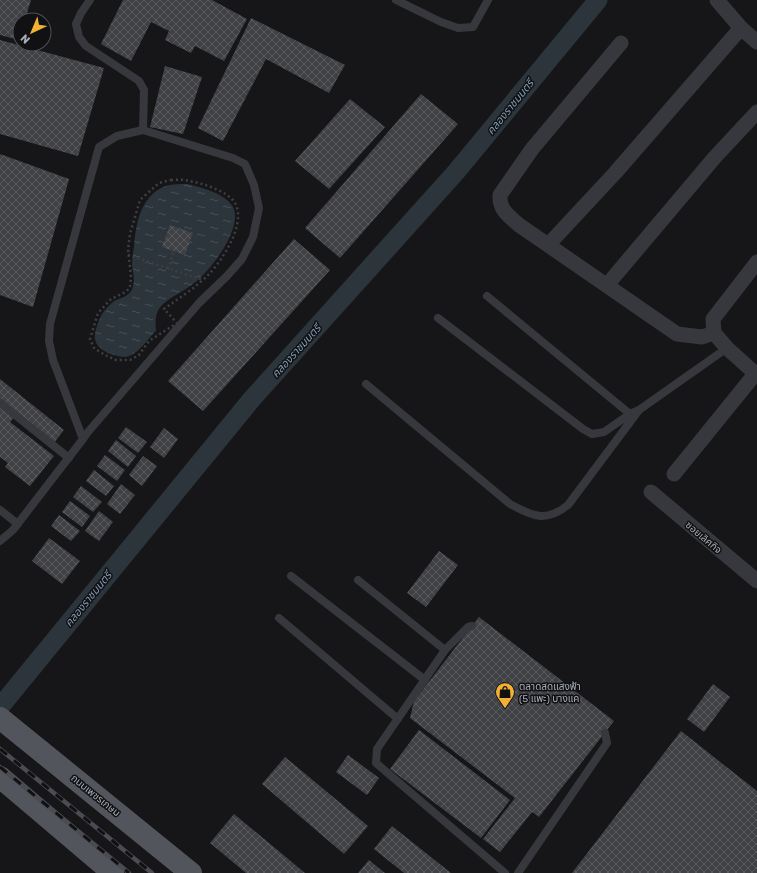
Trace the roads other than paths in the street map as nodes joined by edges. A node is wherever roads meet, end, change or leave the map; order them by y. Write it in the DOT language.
graph roads {
  1 [pos="90,0"];
  2 [pos="396,0"];
  3 [pos="488,0"];
  4 [pos="717,0"];
  5 [pos="741,28"];
  6 [pos="757,42"];
  7 [pos="621,43"];
  8 [pos="757,112"];
  9 [pos="143,130"];
  10 [pos="548,245"];
  11 [pos="757,262"];
  12 [pos="607,285"];
  13 [pos="487,296"];
  14 [pos="438,318"];
  15 [pos="713,326"];
  16 [pos="726,348"];
  17 [pos="756,375"];
  18 [pos="366,384"];
  19 [pos="0,403"];
  20 [pos="639,410"];
  21 [pos="630,414"];
  22 [pos="83,439"];
  23 [pos="68,458"];
  24 [pos="674,474"];
  25 [pos="651,492"];
  26 [pos="0,510"];
  27 [pos="18,524"];
  28 [pos="0,541"];
  29 [pos="291,576"];
  30 [pos="358,580"];
  31 [pos="757,581"];
  32 [pos="279,618"];
  33 [pos="472,626"];
  34 [pos="445,650"];
  35 [pos="425,680"];
  36 [pos="0,718"];
  37 [pos="398,720"];
  38 [pos="605,733"];
  39 [pos="0,777"];
  40 [pos="113,873"];
  41 [pos="191,873"];
  42 [pos="505,873"];
  43 [pos="518,873"];
  1 -- 9 [label="lane"];
  2 -- 3 [label="lane"];
  4 -- 5 [label="street"];
  5 -- 6 [label="street"];
  5 -- 10 [label="street"];
  7 -- 10 [label="street"];
  8 -- 12 [label="street"];
  9 -- 22 [label="lane"];
  9 -- 22 [label="lane"];
  10 -- 12 [label="street"];
  11 -- 15 [label="street"];
  12 -- 15 [label="street"];
  13 -- 21 [label="lane"];
  14 -- 21 [label="lane"];
  15 -- 16 [label="street"];
  16 -- 17 [label="street"];
  16 -- 20 [label="lane"];
  17 -- 24 [label="street"];
  18 -- 20 [label="lane"];
  19 -- 23 [label="lane"];
  20 -- 21 [label="lane"];
  22 -- 23 [label="lane"];
  23 -- 27 [label="lane"];
  25 -- 31 [label="street, ซอยเลิศกิจ"];
  26 -- 27 [label="lane"];
  27 -- 28 [label="lane"];
  29 -- 35 [label="lane"];
  30 -- 34 [label="lane"];
  32 -- 37 [label="lane"];
  33 -- 34 [label="lane"];
  34 -- 35 [label="lane"];
  35 -- 37 [label="lane"];
  36 -- 41 [label="main road, ถนนเพชรเกษม"];
  37 -- 42 [label="lane"];
  38 -- 43 [label="lane"];
  39 -- 40 [label="main road"];
}
